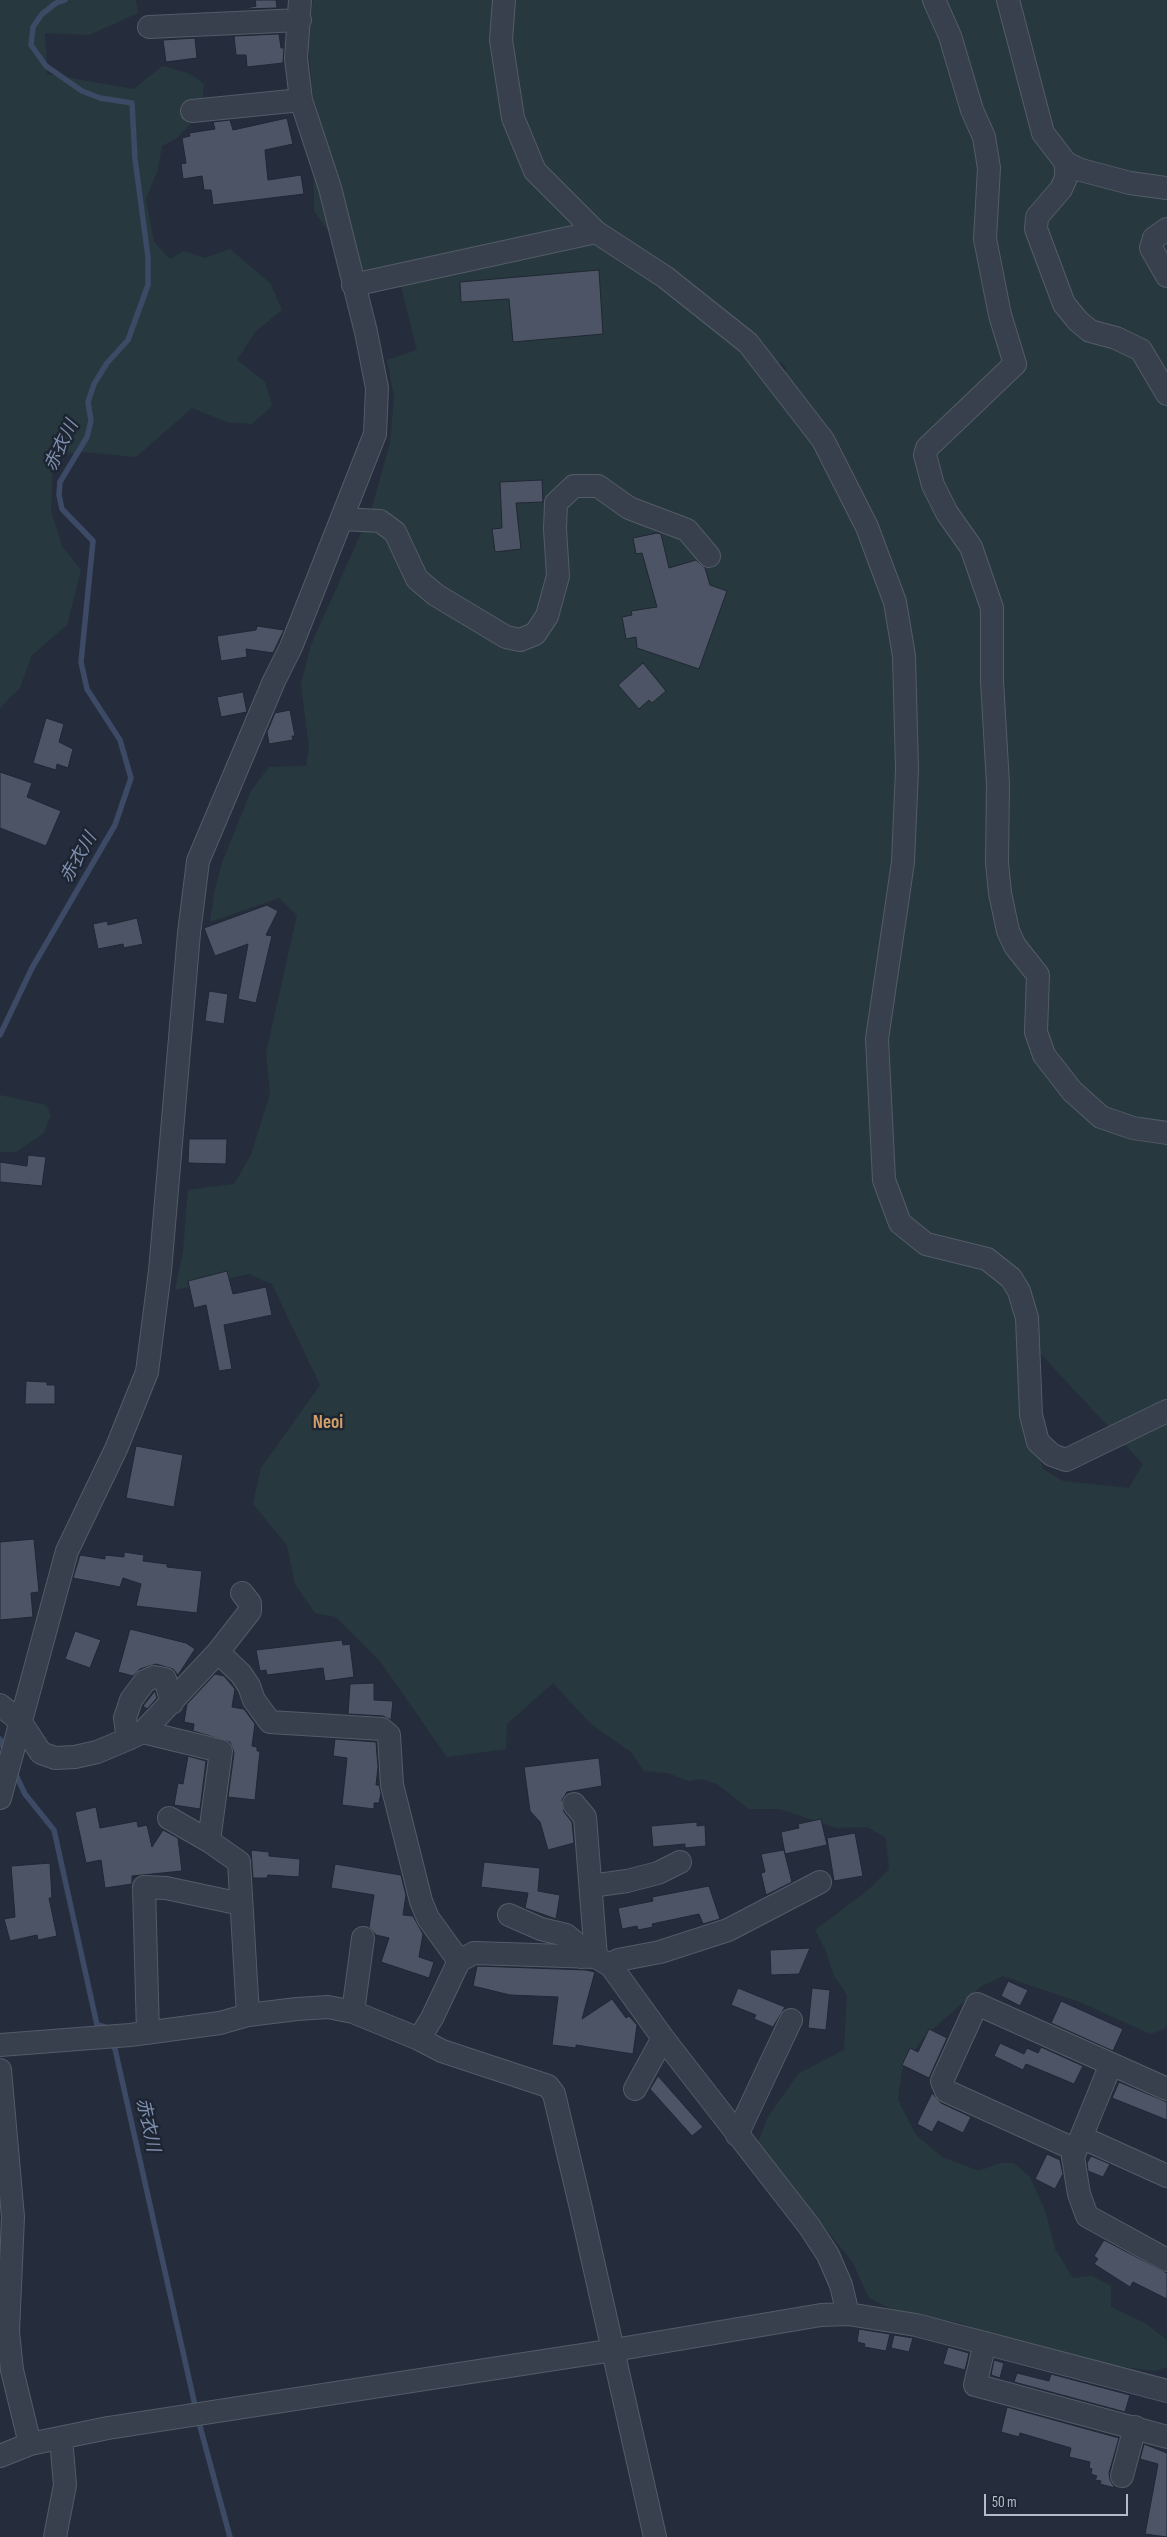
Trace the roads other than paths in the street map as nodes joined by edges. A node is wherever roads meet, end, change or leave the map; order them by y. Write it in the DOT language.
graph roads {
  1 [pos="504,0"];
  2 [pos="934,0"];
  3 [pos="1008,0"];
  4 [pos="300,10"];
  5 [pos="149,26"];
  6 [pos="301,100"];
  7 [pos="192,111"];
  8 [pos="1066,163"];
  9 [pos="1167,188"];
  10 [pos="1167,228"];
  11 [pos="596,232"];
  12 [pos="1167,276"];
  13 [pos="353,285"];
  14 [pos="1167,394"];
  15 [pos="343,519"];
  16 [pos="709,556"];
  17 [pos="1167,1133"];
  18 [pos="1167,1411"];
  19 [pos="242,1593"];
  20 [pos="218,1652"];
  21 [pos="172,1703"];
  22 [pos="0,1705"];
  23 [pos="20,1721"];
  24 [pos="135,1736"];
  25 [pos="0,1798"];
  26 [pos="574,1804"];
  27 [pos="169,1818"];
  28 [pos="208,1841"];
  29 [pos="680,1862"];
  30 [pos="820,1882"];
  31 [pos="591,1886"];
  32 [pos="242,1904"];
  33 [pos="509,1915"];
  34 [pos="363,1938"];
  35 [pos="596,1960"];
  36 [pos="459,1961"];
  37 [pos="353,2012"];
  38 [pos="248,2015"];
  39 [pos="791,2020"];
  40 [pos="148,2033"];
  41 [pos="663,2038"];
  42 [pos="419,2039"];
  43 [pos="0,2044"];
  44 [pos="1111,2064"];
  45 [pos="0,2070"];
  46 [pos="1167,2088"];
  47 [pos="635,2089"];
  48 [pos="737,2135"];
  49 [pos="1079,2143"];
  50 [pos="1167,2176"];
  51 [pos="1167,2260"];
  52 [pos="848,2314"];
  53 [pos="985,2343"];
  54 [pos="614,2350"];
  55 [pos="1167,2390"];
  56 [pos="1134,2427"];
  57 [pos="1167,2437"];
  58 [pos="61,2438"];
  59 [pos="30,2444"];
  60 [pos="0,2456"];
  61 [pos="1122,2476"];
  62 [pos="56,2537"];
  63 [pos="656,2537"];
  1 -- 11 [label="street"];
  2 -- 17 [label="street"];
  3 -- 8 [label="street"];
  4 -- 5 [label="street"];
  4 -- 6 [label="street"];
  6 -- 7 [label="street"];
  6 -- 13 [label="street"];
  8 -- 9 [label="street"];
  8 -- 14 [label="street"];
  10 -- 12 [label="street"];
  11 -- 13 [label="street"];
  11 -- 18 [label="street"];
  13 -- 15 [label="street"];
  15 -- 16 [label="street"];
  15 -- 23 [label="street"];
  19 -- 20 [label="street"];
  20 -- 21 [label="street"];
  20 -- 36 [label="street"];
  21 -- 24 [label="street"];
  21 -- 24 [label="street"];
  22 -- 23 [label="street"];
  23 -- 24 [label="street"];
  23 -- 25 [label="street"];
  24 -- 28 [label="street"];
  26 -- 31 [label="street"];
  27 -- 28 [label="street"];
  28 -- 32 [label="street"];
  29 -- 31 [label="street"];
  30 -- 35 [label="street"];
  31 -- 35 [label="street"];
  32 -- 38 [label="street"];
  32 -- 40 [label="street"];
  33 -- 35 [label="street"];
  34 -- 37 [label="street"];
  35 -- 36 [label="street"];
  35 -- 41 [label="street"];
  36 -- 42 [label="street"];
  37 -- 38 [label="street"];
  37 -- 42 [label="street"];
  38 -- 40 [label="street"];
  39 -- 48 [label="street"];
  40 -- 43 [label="street"];
  41 -- 47 [label="street"];
  41 -- 48 [label="street"];
  42 -- 54 [label="street"];
  44 -- 46 [label="street"];
  44 -- 49 [label="street"];
  44 -- 49 [label="street"];
  45 -- 59 [label="street"];
  48 -- 52 [label="street"];
  49 -- 50 [label="street"];
  49 -- 51 [label="street"];
  52 -- 53 [label="street"];
  52 -- 54 [label="street"];
  53 -- 55 [label="street"];
  53 -- 56 [label="street"];
  54 -- 58 [label="street"];
  54 -- 63 [label="street"];
  56 -- 57 [label="street"];
  56 -- 61 [label="street"];
  58 -- 59 [label="street"];
  58 -- 62 [label="street"];
  59 -- 60 [label="street"];
}
